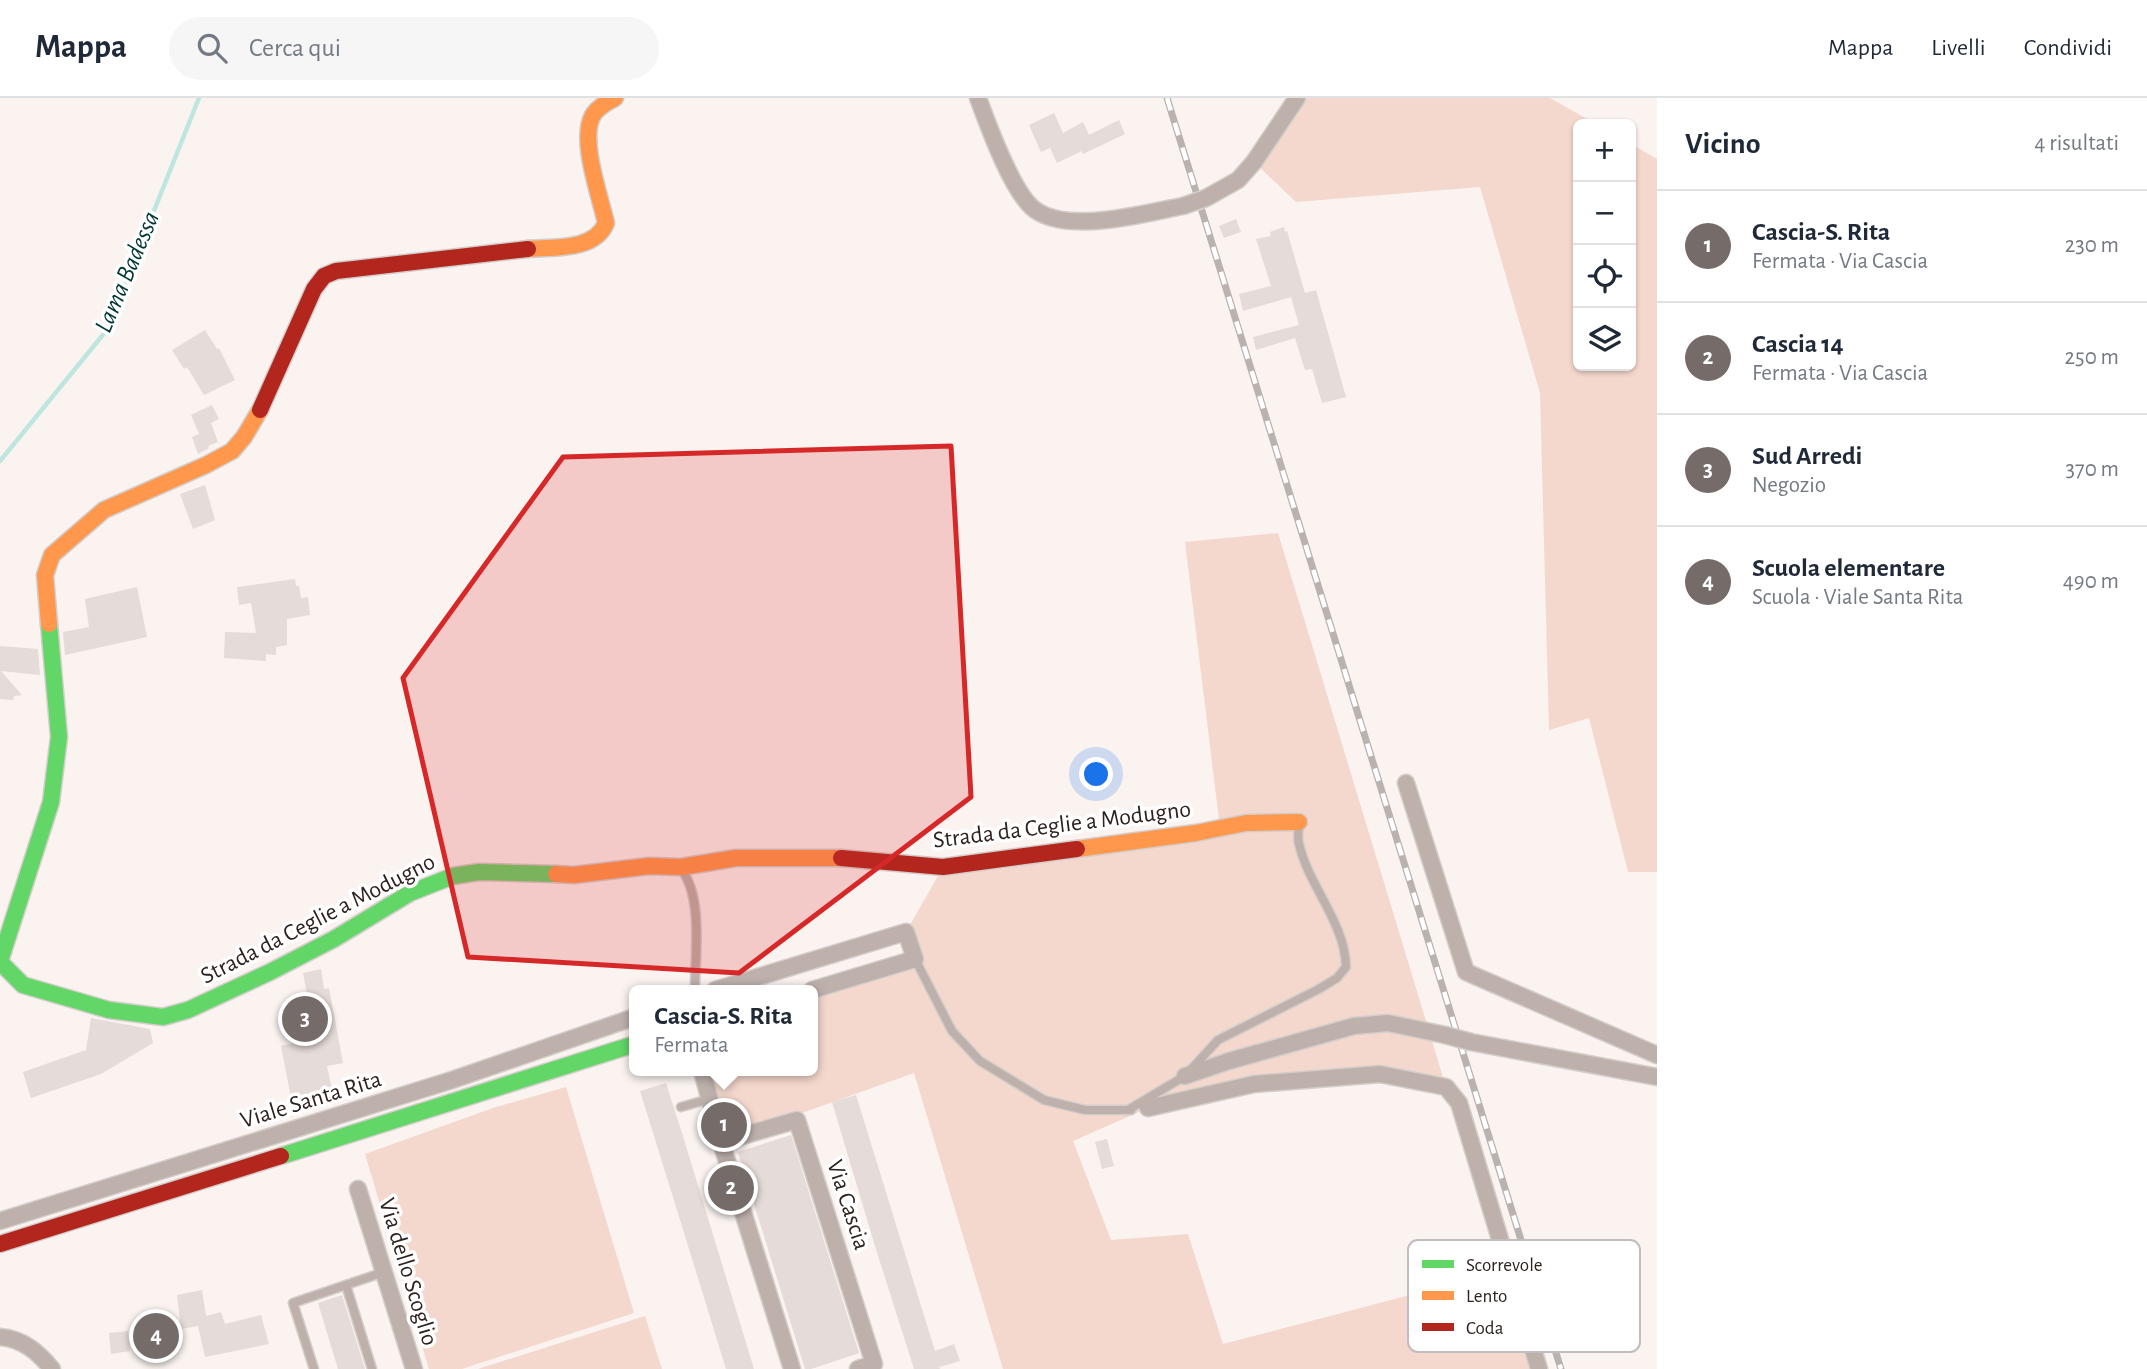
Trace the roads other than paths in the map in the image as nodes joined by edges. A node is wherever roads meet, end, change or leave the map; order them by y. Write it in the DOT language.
graph roads {
  1 [pos="615,98"];
  2 [pos="978,98"];
  3 [pos="1297,98"];
  4 [pos="1406,783"];
  5 [pos="1299,822"];
  6 [pos="681,867"];
  7 [pos="915,959"];
  8 [pos="0,962"];
  9 [pos="695,985"];
  10 [pos="731,985"];
  11 [pos="818,988"];
  12 [pos="629,1019"];
  13 [pos="629,1046"];
  14 [pos="1657,1055"];
  15 [pos="703,1076"];
  16 [pos="1185,1076"];
  17 [pos="1657,1077"];
  18 [pos="455,1079"];
  19 [pos="709,1099"];
  20 [pos="461,1100"];
  21 [pos="681,1107"];
  22 [pos="1147,1108"];
  23 [pos="1128,1110"];
  24 [pos="721,1142"];
  25 [pos="358,1189"];
  26 [pos="0,1221"];
  27 [pos="1500,1240"];
  28 [pos="0,1244"];
  29 [pos="384,1272"];
  30 [pos="346,1285"];
  31 [pos="7,1338"];
  32 [pos="1534,1352"];
  33 [pos="52,1369"];
  34 [pos="314,1369"];
  35 [pos="372,1369"];
  36 [pos="414,1369"];
  37 [pos="792,1369"];
  38 [pos="858,1369"];
  39 [pos="1539,1369"];
  1 -- 8 [label="street"];
  2 -- 3 [label="street, bridge"];
  4 -- 14 [label="street"];
  5 -- 6 [label="street, Strada da Ceglie a Modugno"];
  5 -- 16 [label="lane, Strada da Ceglie a Modugno"];
  6 -- 8 [label="street, Strada da Ceglie a Modugno"];
  6 -- 9 [label="lane"];
  7 -- 10 [label="street"];
  7 -- 11 [label="street"];
  7 -- 23 [label="lane"];
  12 -- 18 [label="street, Viale Santa Rita"];
  13 -- 20 [label="street, Viale Santa Rita"];
  15 -- 19 [label="street"];
  16 -- 17 [label="street, bridge"];
  16 -- 23 [label="lane"];
  18 -- 20 [label="street"];
  18 -- 26 [label="street, Viale Santa Rita"];
  19 -- 21 [label="lane"];
  19 -- 24 [label="street"];
  20 -- 28 [label="street, Viale Santa Rita"];
  22 -- 23 [label="lane"];
  22 -- 27 [label="street"];
  24 -- 37 [label="street"];
  24 -- 38 [label="street, Via Cascia"];
  25 -- 29 [label="street, Via dello Scoglio"];
  29 -- 30 [label="lane"];
  29 -- 36 [label="street, Via dello Scoglio"];
  30 -- 34 [label="lane"];
  30 -- 35 [label="lane"];
  31 -- 33 [label="street"];
  32 -- 39 [label="street"];
}
